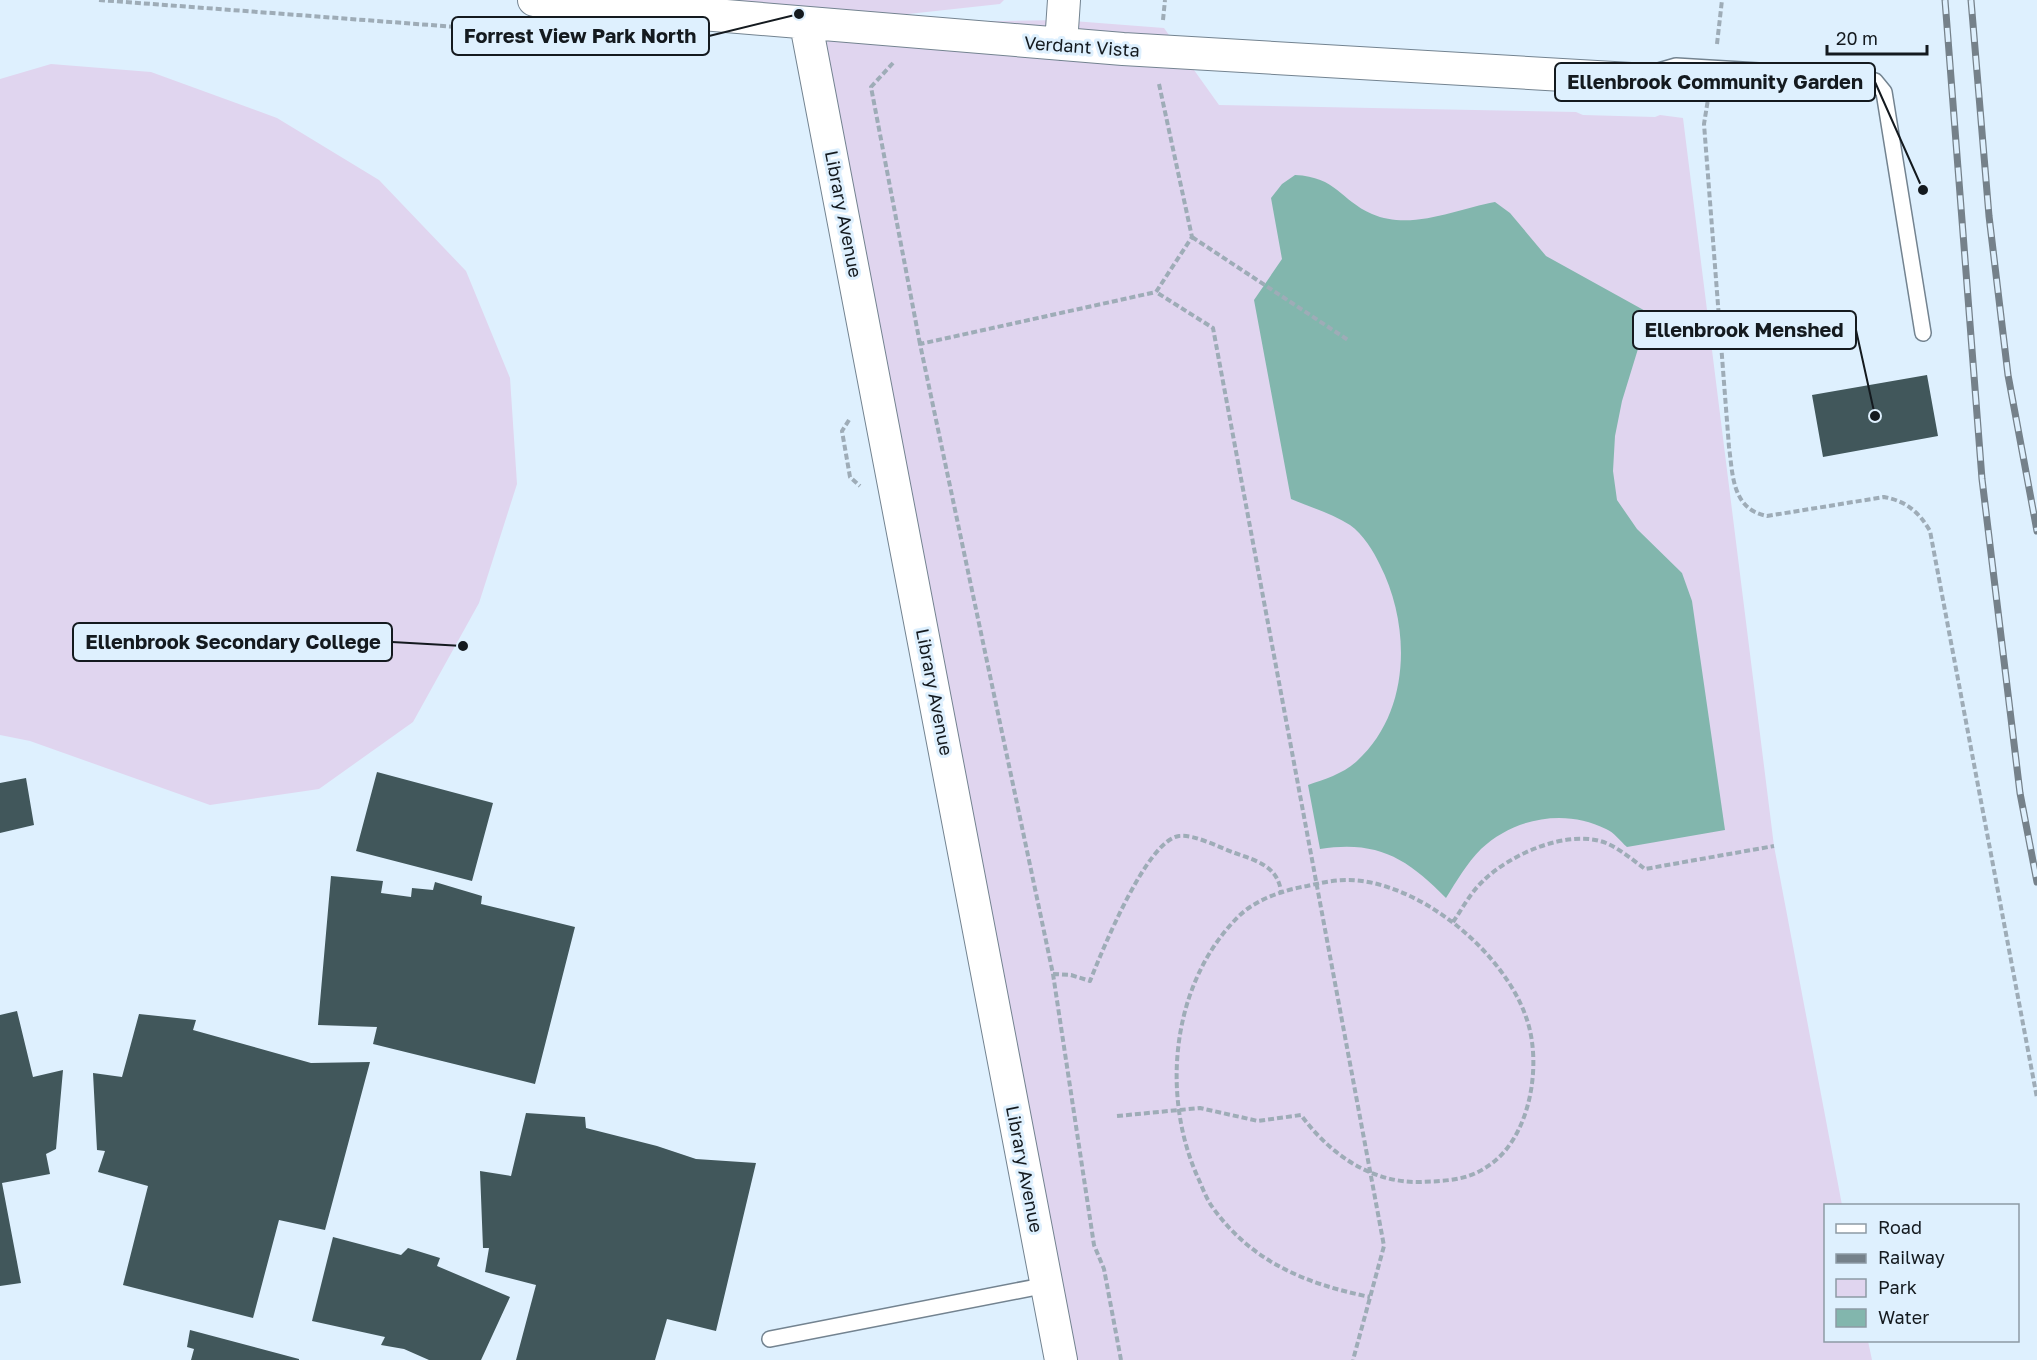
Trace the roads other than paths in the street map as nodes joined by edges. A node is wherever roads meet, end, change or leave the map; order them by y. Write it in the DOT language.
graph roads {
  1 [pos="534,0"];
  2 [pos="1064,0"];
  3 [pos="806,24"];
  4 [pos="1061,44"];
  5 [pos="1631,79"];
  6 [pos="1923,333"];
  7 [pos="1047,1285"];
  8 [pos="770,1339"];
  9 [pos="1061,1360"];
  1 -- 3 [label="street, Verdant Vista"];
  2 -- 4 [label="street"];
  3 -- 4 [label="street, Verdant Vista"];
  3 -- 7 [label="street, Library Avenue"];
  4 -- 5 [label="street, Verdant Vista"];
  5 -- 6 [label="lane"];
  7 -- 8 [label="lane"];
  7 -- 9 [label="street, Library Avenue"];
}
